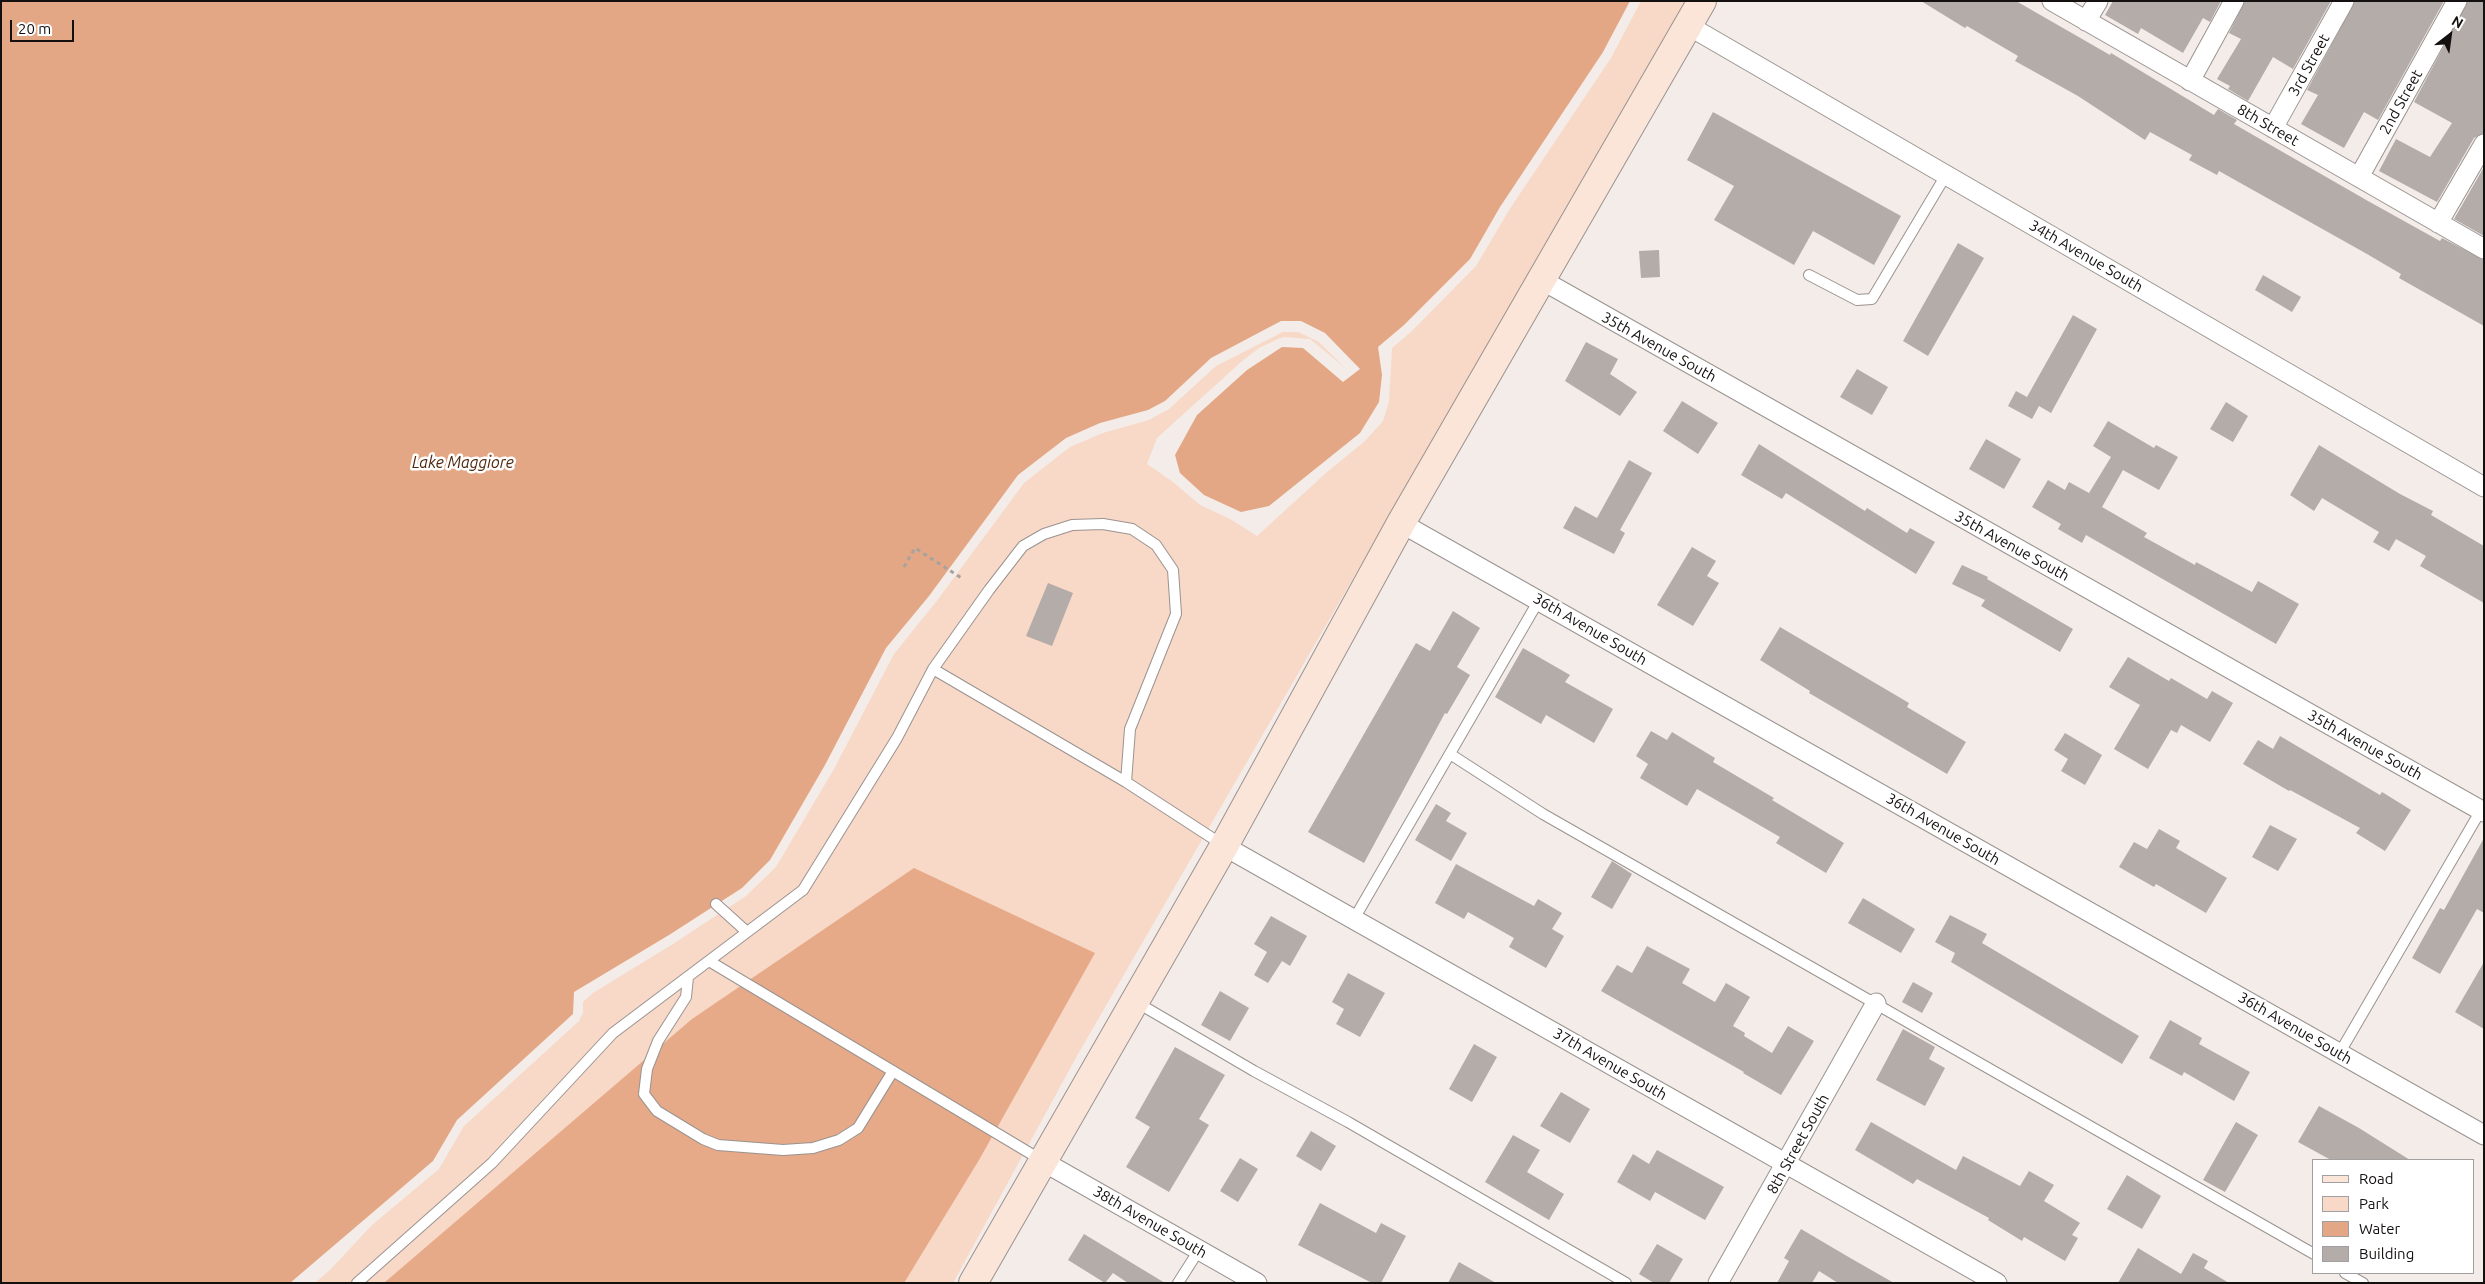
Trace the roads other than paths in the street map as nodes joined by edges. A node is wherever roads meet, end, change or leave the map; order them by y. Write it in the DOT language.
graph roads {
  1 [pos="1702,1"];
  2 [pos="2052,1"];
  3 [pos="2098,1"];
  4 [pos="2234,1"];
  5 [pos="2344,1"];
  6 [pos="2457,1"];
  7 [pos="2086,21"];
  8 [pos="1689,26"];
  9 [pos="2190,81"];
  10 [pos="2273,128"];
  11 [pos="2484,144"];
  12 [pos="1946,175"];
  13 [pos="2359,177"];
  14 [pos="2438,223"];
  15 [pos="2484,249"];
  16 [pos="1809,276"];
  17 [pos="1540,280"];
  18 [pos="2484,487"];
  19 [pos="1401,523"];
  20 [pos="1539,600"];
  21 [pos="933,669"];
  22 [pos="1450,754"];
  23 [pos="1126,782"];
  24 [pos="2482,811"];
  25 [pos="1224,846"];
  26 [pos="716,904"];
  27 [pos="1354,919"];
  28 [pos="747,932"];
  29 [pos="710,961"];
  30 [pos="688,977"];
  31 [pos="1135,1002"];
  32 [pos="1876,1004"];
  33 [pos="2339,1054"];
  34 [pos="893,1071"];
  35 [pos="2484,1136"];
  36 [pos="1044,1162"];
  37 [pos="1787,1164"];
  38 [pos="1199,1250"];
  39 [pos="2312,1253"];
  40 [pos="2347,1274"];
  41 [pos="358,1283"];
  42 [pos="974,1283"];
  43 [pos="1178,1283"];
  44 [pos="1257,1283"];
  45 [pos="1626,1283"];
  46 [pos="1718,1283"];
  47 [pos="1997,1283"];
  48 [pos="2363,1283"];
  1 -- 8 [label="main road"];
  2 -- 7 [label="street, 8th Street"];
  3 -- 7 [label="street"];
  4 -- 9 [label="street"];
  5 -- 10 [label="street, 3rd Street"];
  6 -- 13 [label="street, 2nd Street"];
  7 -- 9 [label="street, 8th Street"];
  8 -- 12 [label="street, 34th Avenue South"];
  8 -- 17 [label="main road"];
  9 -- 10 [label="street, 8th Street"];
  10 -- 13 [label="street, 8th Street"];
  11 -- 14 [label="street"];
  12 -- 16 [label="lane"];
  12 -- 18 [label="street, 34th Avenue South"];
  13 -- 14 [label="street, 8th Street"];
  14 -- 15 [label="street, 8th Street"];
  17 -- 19 [label="main road"];
  17 -- 24 [label="street, 35th Avenue South"];
  19 -- 20 [label="street, 36th Avenue South"];
  19 -- 25 [label="main road"];
  20 -- 22 [label="lane"];
  20 -- 33 [label="street, 36th Avenue South"];
  21 -- 23 [label="lane"];
  21 -- 23 [label="lane"];
  21 -- 28 [label="lane"];
  22 -- 27 [label="lane"];
  22 -- 32 [label="lane"];
  23 -- 25 [label="lane"];
  24 -- 33 [label="lane"];
  25 -- 27 [label="street, 37th Avenue South"];
  25 -- 31 [label="main road"];
  26 -- 28 [label="lane"];
  27 -- 37 [label="street, 37th Avenue South"];
  28 -- 29 [label="lane"];
  29 -- 30 [label="lane"];
  29 -- 34 [label="lane"];
  30 -- 34 [label="lane"];
  30 -- 41 [label="lane"];
  31 -- 36 [label="main road"];
  31 -- 45 [label="lane"];
  32 -- 37 [label="street, 8th Street South"];
  32 -- 39 [label="lane"];
  33 -- 35 [label="street, 36th Avenue South"];
  34 -- 36 [label="lane"];
  36 -- 38 [label="street, 38th Avenue South"];
  36 -- 42 [label="main road"];
  37 -- 46 [label="street, 8th Street South"];
  37 -- 47 [label="street, 37th Avenue South"];
  38 -- 43 [label="lane"];
  38 -- 44 [label="street, 38th Avenue South"];
  40 -- 48 [label="lane"];
}
